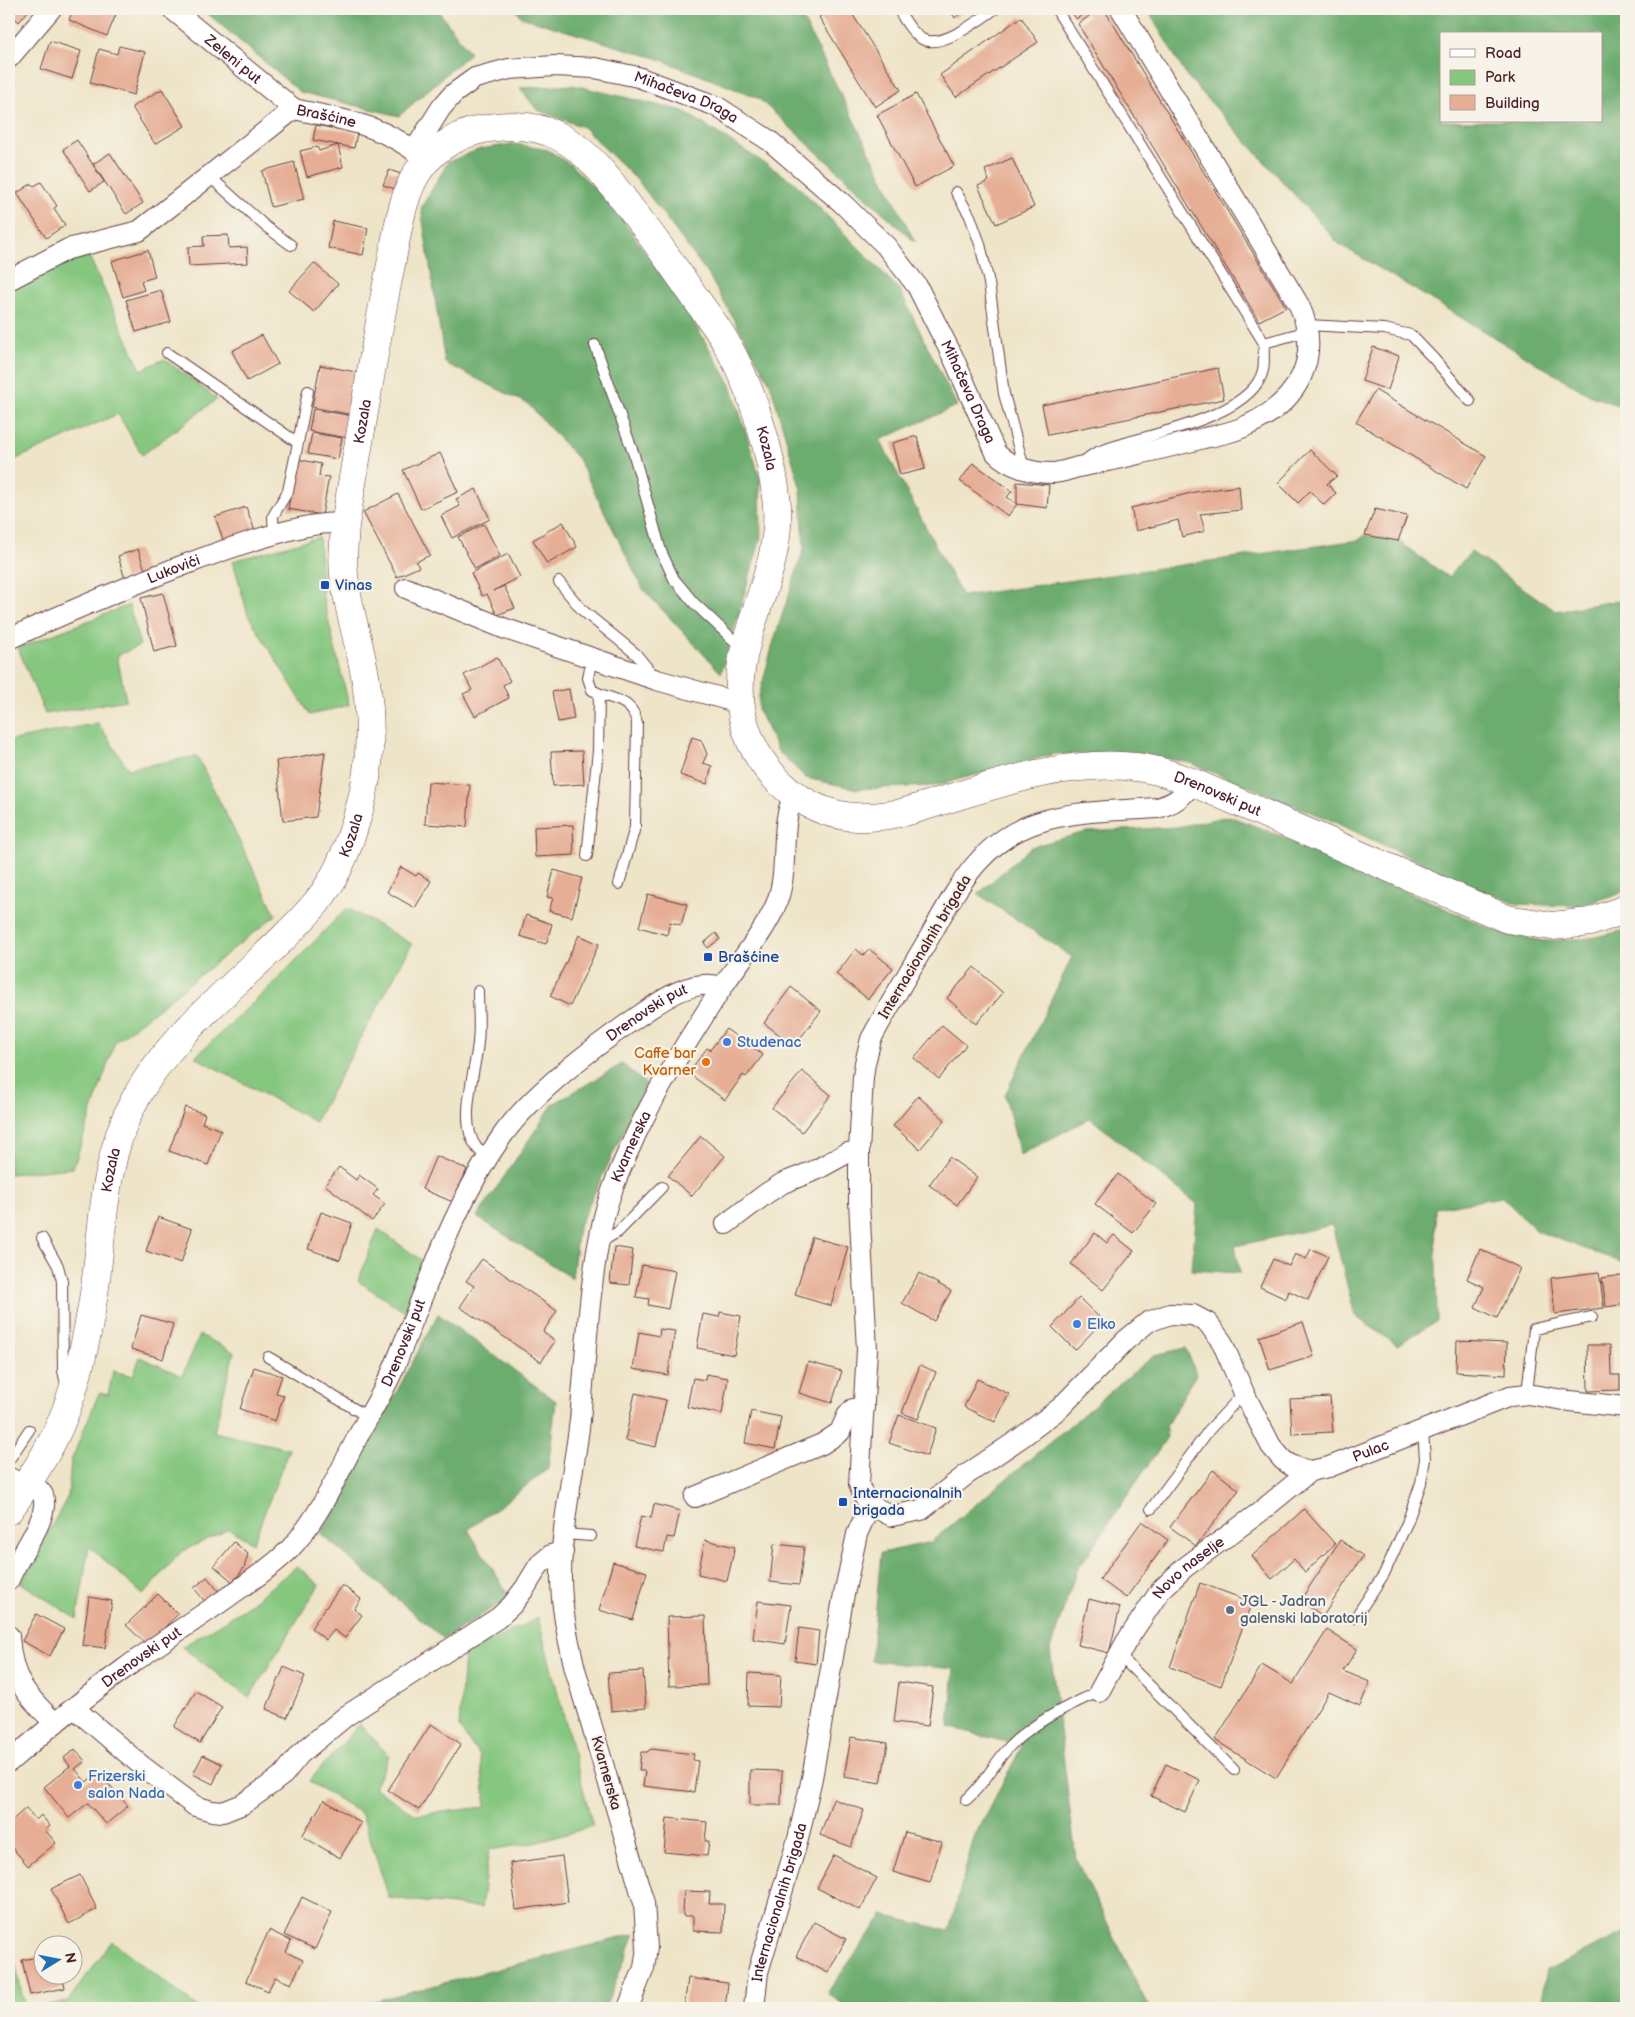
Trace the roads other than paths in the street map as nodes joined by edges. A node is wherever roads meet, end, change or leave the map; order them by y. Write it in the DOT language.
graph roads {
  1 [pos="51,9"];
  2 [pos="172,9"];
  3 [pos="898,9"];
  4 [pos="995,9"];
  5 [pos="1056,9"];
  6 [pos="1121,9"];
  7 [pos="9,58"];
  8 [pos="294,109"];
  9 [pos="420,156"];
  10 [pos="208,175"];
  11 [pos="956,192"];
  12 [pos="291,245"];
  13 [pos="9,280"];
  14 [pos="1308,328"];
  15 [pos="1264,343"];
  16 [pos="595,345"];
  17 [pos="167,353"];
  18 [pos="308,391"];
  19 [pos="1470,401"];
  20 [pos="298,443"];
  21 [pos="1079,467"];
  22 [pos="1024,468"];
  23 [pos="345,525"];
  24 [pos="274,535"];
  25 [pos="559,582"];
  26 [pos="406,588"];
  27 [pos="9,639"];
  28 [pos="744,650"];
  29 [pos="592,658"];
  30 [pos="657,680"];
  31 [pos="599,694"];
  32 [pos="739,703"];
  33 [pos="1194,783"];
  34 [pos="794,796"];
  35 [pos="587,856"];
  36 [pos="619,884"];
  37 [pos="1626,910"];
  38 [pos="722,987"];
  39 [pos="478,992"];
  40 [pos="859,1151"];
  41 [pos="488,1158"];
  42 [pos="662,1188"];
  43 [pos="726,1224"];
  44 [pos="42,1238"];
  45 [pos="599,1243"];
  46 [pos="1592,1317"];
  47 [pos="268,1357"];
  48 [pos="71,1391"];
  49 [pos="1244,1393"];
  50 [pos="1527,1394"];
  51 [pos="1626,1407"];
  52 [pos="864,1408"];
  53 [pos="368,1417"];
  54 [pos="29,1430"];
  55 [pos="1423,1431"];
  56 [pos="9,1460"];
  57 [pos="1310,1471"];
  58 [pos="19,1477"];
  59 [pos="695,1497"];
  60 [pos="870,1505"];
  61 [pos="9,1510"];
  62 [pos="1151,1510"];
  63 [pos="591,1536"];
  64 [pos="563,1543"];
  65 [pos="9,1580"];
  66 [pos="1355,1618"];
  67 [pos="9,1636"];
  68 [pos="1119,1655"];
  69 [pos="1099,1692"];
  70 [pos="74,1708"];
  71 [pos="55,1723"];
  72 [pos="9,1762"];
  73 [pos="1234,1770"];
  74 [pos="966,1800"];
  75 [pos="628,2008"];
  76 [pos="754,2008"];
  1 -- 7 [label="street"];
  2 -- 8 [label="street, Zeleni put"];
  3 -- 4 [label="lane"];
  5 -- 15 [label="lane"];
  6 -- 14 [label="street, Mihačeva Draga"];
  8 -- 9 [label="street, Brašćine"];
  8 -- 10 [label="street, Brašćine"];
  9 -- 22 [label="street, Mihačeva Draga"];
  9 -- 23 [label="main road, Kozala"];
  9 -- 28 [label="main road, Kozala"];
  10 -- 12 [label="lane"];
  10 -- 13 [label="street, Brašćine"];
  11 -- 22 [label="lane"];
  14 -- 15 [label="lane"];
  14 -- 19 [label="lane"];
  14 -- 21 [label="street, Mihačeva Draga"];
  15 -- 21 [label="lane"];
  16 -- 28 [label="lane"];
  17 -- 20 [label="lane"];
  18 -- 20 [label="lane"];
  20 -- 24 [label="lane"];
  21 -- 22 [label="street, Mihačeva Draga"];
  23 -- 24 [label="street, Lukovići"];
  23 -- 48 [label="main road, Kozala"];
  24 -- 27 [label="street, Lukovići"];
  25 -- 30 [label="lane"];
  26 -- 29 [label="street"];
  28 -- 32 [label="main road, Kozala"];
  29 -- 30 [label="street"];
  29 -- 31 [label="lane"];
  30 -- 32 [label="street"];
  31 -- 35 [label="lane"];
  31 -- 36 [label="lane"];
  32 -- 34 [label="main road, Kozala"];
  33 -- 34 [label="main road, Drenovski put"];
  33 -- 37 [label="main road, Drenovski put"];
  33 -- 40 [label="street, Internacionalnih brigada"];
  34 -- 38 [label="street, Kvarnerska"];
  38 -- 41 [label="street, Drenovski put"];
  38 -- 45 [label="street, Kvarnerska"];
  39 -- 41 [label="lane"];
  40 -- 43 [label="street"];
  40 -- 52 [label="street, Internacionalnih brigada"];
  41 -- 53 [label="street, Drenovski put"];
  42 -- 45 [label="lane"];
  44 -- 48 [label="lane"];
  45 -- 64 [label="street, Kvarnerska"];
  46 -- 50 [label="lane"];
  47 -- 53 [label="lane"];
  48 -- 58 [label="main road, Kozala"];
  49 -- 57 [label="street"];
  49 -- 60 [label="street"];
  49 -- 62 [label="lane"];
  50 -- 51 [label="street, Pulac"];
  50 -- 55 [label="street, Pulac"];
  52 -- 59 [label="street"];
  52 -- 60 [label="street, Internacionalnih brigada"];
  53 -- 70 [label="street, Drenovski put"];
  54 -- 56 [label="lane"];
  55 -- 57 [label="street, Pulac"];
  55 -- 66 [label="lane"];
  57 -- 68 [label="street, Novo naselje"];
  58 -- 61 [label="main road, Kozala"];
  58 -- 65 [label="street"];
  60 -- 76 [label="street, Internacionalnih brigada"];
  63 -- 64 [label="lane"];
  64 -- 70 [label="street"];
  64 -- 75 [label="street, Kvarnerska"];
  67 -- 71 [label="street"];
  68 -- 69 [label="street, Novo naselje"];
  68 -- 73 [label="lane"];
  69 -- 74 [label="lane"];
  70 -- 71 [label="street, Drenovski put"];
  71 -- 72 [label="street, Drenovski put"];
}
